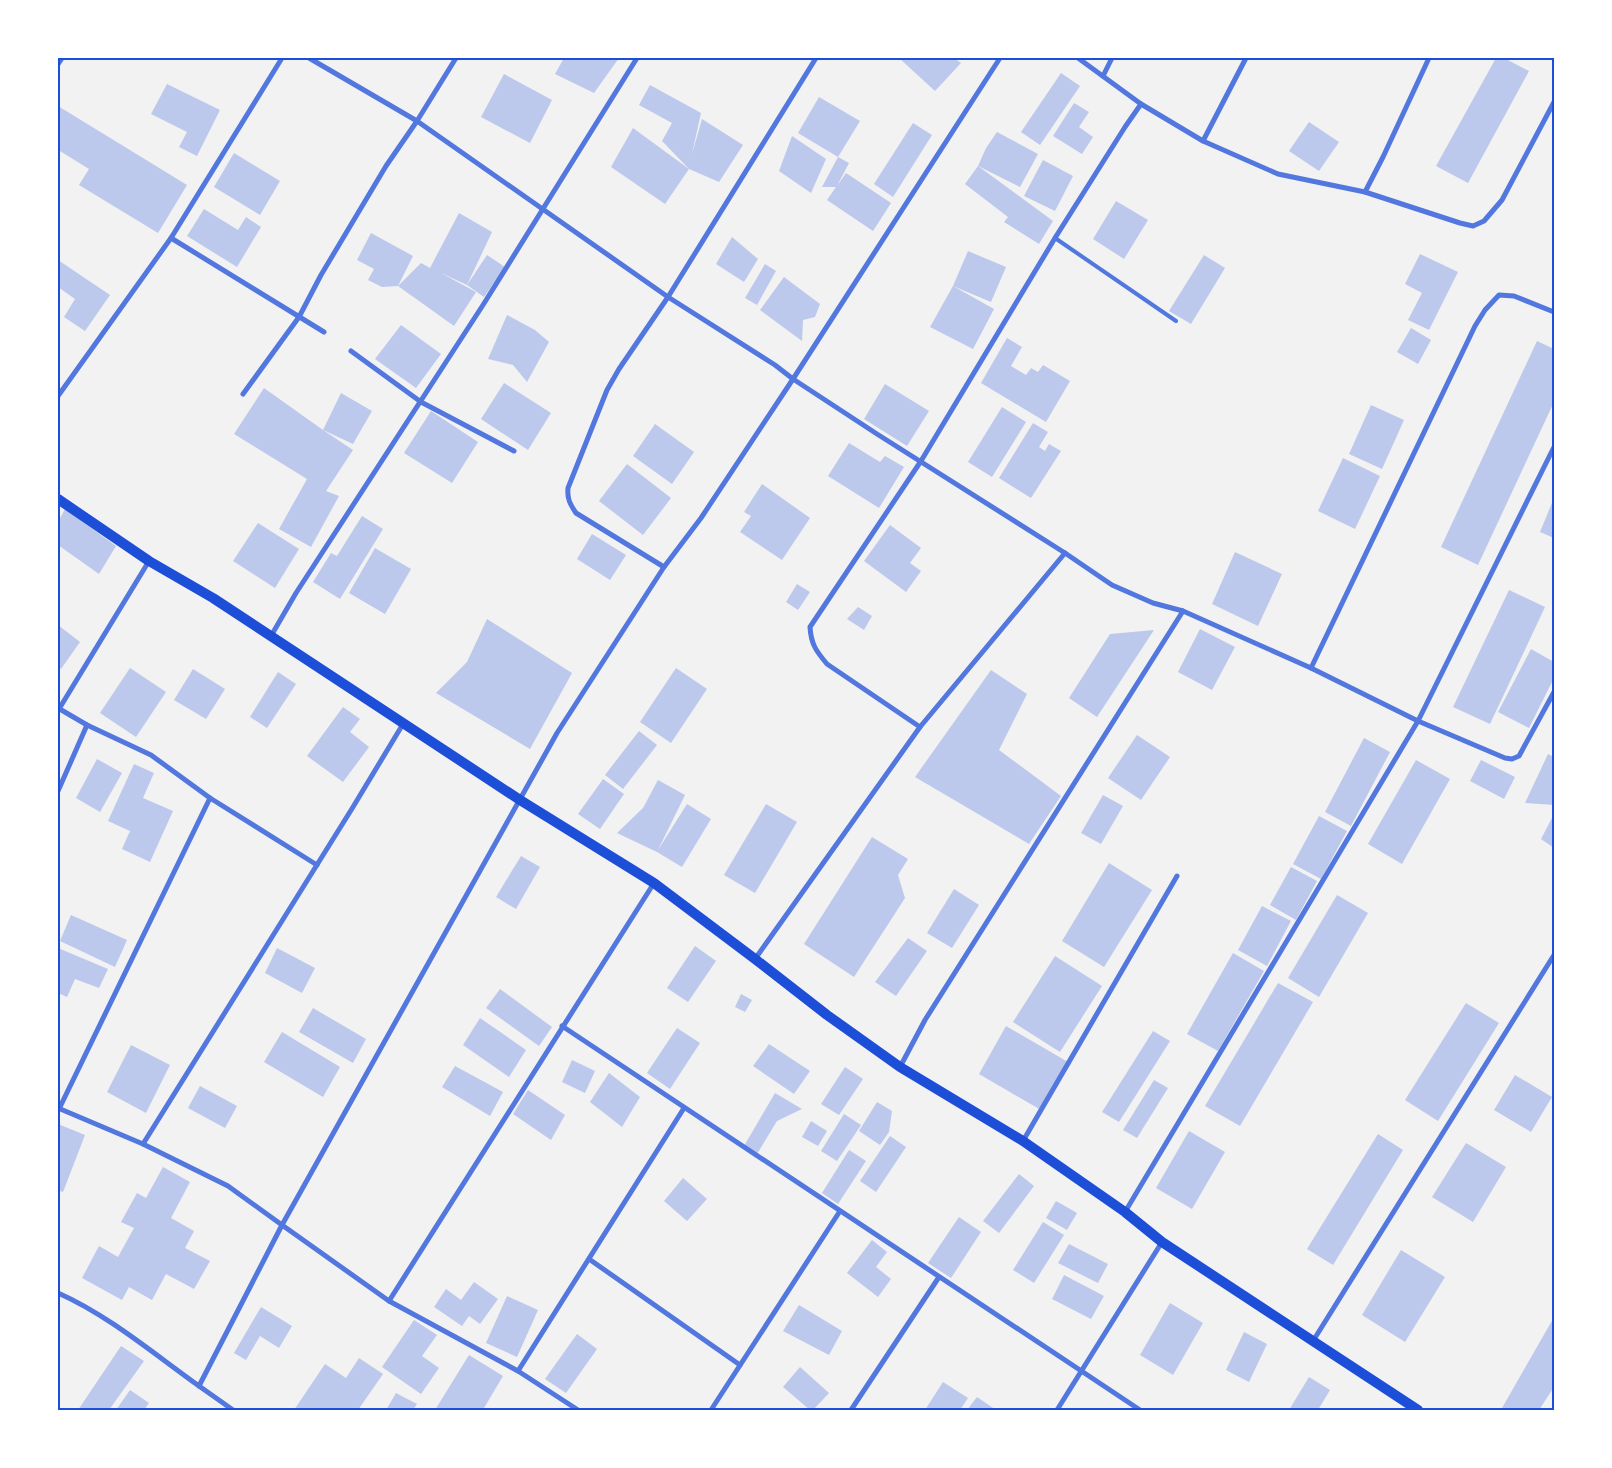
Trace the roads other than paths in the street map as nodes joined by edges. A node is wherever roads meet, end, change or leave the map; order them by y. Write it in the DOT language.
graph roads {
  1 [pos="62,58"];
  2 [pos="282,58"];
  3 [pos="309,58"];
  4 [pos="456,58"];
  5 [pos="637,58"];
  6 [pos="816,58"];
  7 [pos="1000,58"];
  8 [pos="1078,58"];
  9 [pos="1112,58"];
  10 [pos="1246,58"];
  11 [pos="1429,58"];
  12 [pos="58,64"];
  13 [pos="1103,76"];
  14 [pos="1554,102"];
  15 [pos="1141,104"];
  16 [pos="417,121"];
  17 [pos="1203,141"];
  18 [pos="1365,192"];
  19 [pos="542,210"];
  20 [pos="171,238"];
  21 [pos="1055,238"];
  22 [pos="668,297"];
  23 [pos="1554,312"];
  24 [pos="299,317"];
  25 [pos="1176,321"];
  26 [pos="324,332"];
  27 [pos="351,351"];
  28 [pos="793,379"];
  29 [pos="243,394"];
  30 [pos="58,396"];
  31 [pos="421,402"];
  32 [pos="1554,447"];
  33 [pos="514,451"];
  34 [pos="921,461"];
  35 [pos="58,499"];
  36 [pos="1065,553"];
  37 [pos="149,562"];
  38 [pos="664,567"];
  39 [pos="1183,611"];
  40 [pos="271,637"];
  41 [pos="1312,668"];
  42 [pos="1554,692"];
  43 [pos="58,708"];
  44 [pos="1418,721"];
  45 [pos="403,724"];
  46 [pos="87,725"];
  47 [pos="920,727"];
  48 [pos="58,791"];
  49 [pos="210,798"];
  50 [pos="520,800"];
  51 [pos="317,865"];
  52 [pos="1177,876"];
  53 [pos="654,883"];
  54 [pos="1554,955"];
  55 [pos="756,959"];
  56 [pos="562,1026"];
  57 [pos="900,1067"];
  58 [pos="684,1108"];
  59 [pos="58,1109"];
  60 [pos="1023,1141"];
  61 [pos="143,1144"];
  62 [pos="840,1211"];
  63 [pos="1125,1212"];
  64 [pos="282,1226"];
  65 [pos="1162,1242"];
  66 [pos="589,1259"];
  67 [pos="939,1277"];
  68 [pos="58,1293"];
  69 [pos="389,1301"];
  70 [pos="1313,1342"];
  71 [pos="740,1365"];
  72 [pos="518,1371"];
  73 [pos="1082,1371"];
  74 [pos="198,1386"];
  75 [pos="233,1410"];
  76 [pos="578,1410"];
  77 [pos="711,1410"];
  78 [pos="851,1410"];
  79 [pos="1057,1410"];
  80 [pos="1140,1410"];
  81 [pos="1418,1410"];
  1 -- 12 [label="street"];
  2 -- 20 [label="street"];
  3 -- 16 [label="street"];
  4 -- 16 [label="street"];
  5 -- 19 [label="street"];
  6 -- 22 [label="street"];
  7 -- 28 [label="street"];
  8 -- 13 [label="street"];
  9 -- 13 [label="street"];
  10 -- 17 [label="street"];
  11 -- 18 [label="street"];
  13 -- 15 [label="street"];
  14 -- 18 [label="street"];
  15 -- 17 [label="street"];
  15 -- 21 [label="street"];
  16 -- 19 [label="street"];
  16 -- 24 [label="street"];
  17 -- 18 [label="street"];
  19 -- 22 [label="street"];
  19 -- 31 [label="street"];
  20 -- 24 [label="street"];
  20 -- 30 [label="street"];
  21 -- 25 [label="lane"];
  21 -- 34 [label="street"];
  22 -- 28 [label="street"];
  22 -- 38 [label="street"];
  23 -- 41 [label="street"];
  24 -- 26 [label="street"];
  24 -- 29 [label="street"];
  27 -- 31 [label="street"];
  28 -- 34 [label="street"];
  28 -- 38 [label="street"];
  31 -- 33 [label="street"];
  31 -- 40 [label="street"];
  32 -- 44 [label="street"];
  34 -- 36 [label="street"];
  34 -- 47 [label="street"];
  35 -- 37 [label="main road"];
  36 -- 39 [label="street"];
  36 -- 47 [label="street"];
  37 -- 40 [label="main road"];
  37 -- 43 [label="street"];
  38 -- 50 [label="street"];
  39 -- 41 [label="street"];
  39 -- 57 [label="street"];
  40 -- 45 [label="main road"];
  41 -- 44 [label="street"];
  42 -- 44 [label="street"];
  43 -- 46 [label="street"];
  44 -- 63 [label="street"];
  45 -- 50 [label="main road"];
  45 -- 51 [label="street"];
  46 -- 48 [label="street"];
  46 -- 49 [label="street"];
  47 -- 55 [label="street"];
  49 -- 51 [label="street"];
  49 -- 59 [label="street"];
  50 -- 53 [label="main road"];
  50 -- 64 [label="street"];
  51 -- 61 [label="street"];
  52 -- 60 [label="street"];
  53 -- 55 [label="main road"];
  53 -- 56 [label="street"];
  54 -- 70 [label="street"];
  55 -- 57 [label="main road"];
  56 -- 58 [label="street"];
  56 -- 69 [label="street"];
  57 -- 60 [label="main road"];
  58 -- 62 [label="street"];
  58 -- 66 [label="street"];
  59 -- 61 [label="street"];
  60 -- 63 [label="main road"];
  61 -- 64 [label="street"];
  62 -- 67 [label="street"];
  62 -- 71 [label="street"];
  63 -- 65 [label="main road"];
  64 -- 69 [label="street"];
  64 -- 74 [label="street"];
  65 -- 70 [label="main road"];
  65 -- 73 [label="street"];
  66 -- 71 [label="street"];
  66 -- 72 [label="street"];
  67 -- 73 [label="street"];
  67 -- 78 [label="street"];
  68 -- 74 [label="street"];
  69 -- 72 [label="street"];
  70 -- 81 [label="main road"];
  71 -- 77 [label="street"];
  72 -- 76 [label="street"];
  73 -- 79 [label="street"];
  73 -- 80 [label="street"];
  74 -- 75 [label="street"];
}
